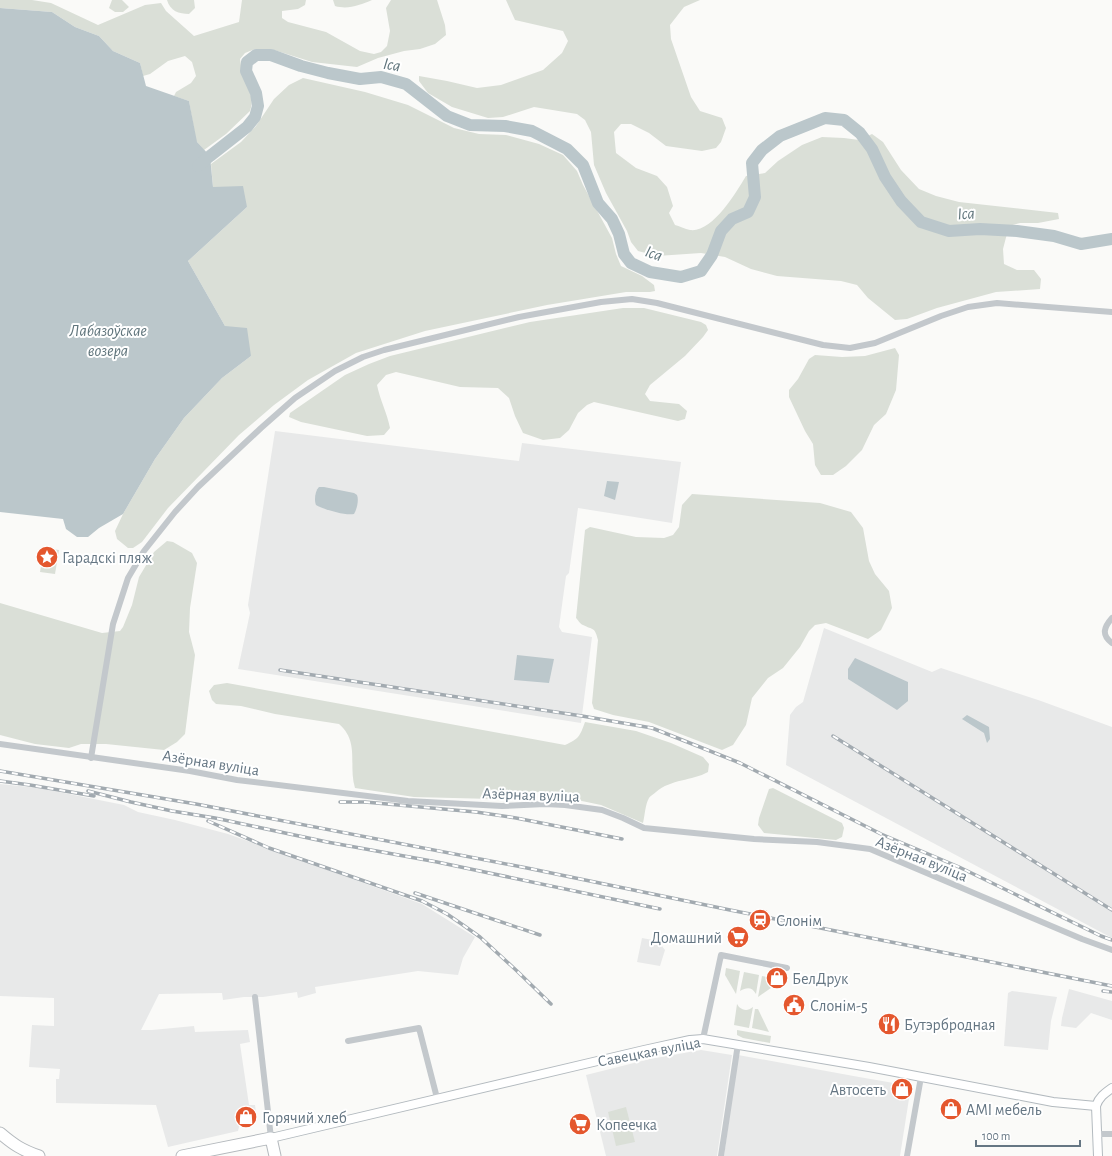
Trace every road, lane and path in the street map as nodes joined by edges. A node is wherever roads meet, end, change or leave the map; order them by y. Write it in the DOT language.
graph roads {
  1 [pos="1112,312"];
  2 [pos="1112,618"];
  3 [pos="1112,643"];
  4 [pos="0,744"];
  5 [pos="91,758"];
  6 [pos="1112,950"];
  7 [pos="787,968"];
  8 [pos="255,997"];
  9 [pos="703,1039"];
  10 [pos="348,1042"];
  11 [pos="738,1044"];
  12 [pos="921,1077"];
  13 [pos="1112,1088"];
  14 [pos="436,1098"];
  15 [pos="1096,1106"];
  16 [pos="0,1133"];
  17 [pos="1098,1134"];
  18 [pos="1112,1134"];
  19 [pos="271,1138"];
  20 [pos="39,1156"];
  21 [pos="182,1156"];
  22 [pos="275,1156"];
  23 [pos="721,1156"];
  24 [pos="907,1156"];
  25 [pos="1098,1156"];
  1 -- 5 [label="street"];
  2 -- 3 [label="street"];
  4 -- 5 [label="street, Азёрная вуліца"];
  5 -- 6 [label="street, Азёрная вуліца"];
  7 -- 9 [label="street"];
  8 -- 19 [label="street"];
  9 -- 11 [label="main road, Савецкая вуліца"];
  9 -- 14 [label="main road, Савецкая вуліца"];
  10 -- 14 [label="street"];
  11 -- 12 [label="main road, Савецкая вуліца"];
  11 -- 23 [label="street"];
  12 -- 15 [label="main road, Савецкая вуліца"];
  12 -- 24 [label="street"];
  13 -- 15 [label="main road"];
  14 -- 19 [label="main road, Савецкая вуліца"];
  15 -- 17 [label="main road"];
  16 -- 20 [label="highway"];
  17 -- 18 [label="street"];
  17 -- 25 [label="main road"];
  19 -- 21 [label="highway, Савецкая вуліца"];
  19 -- 22 [label="highway"];
}
